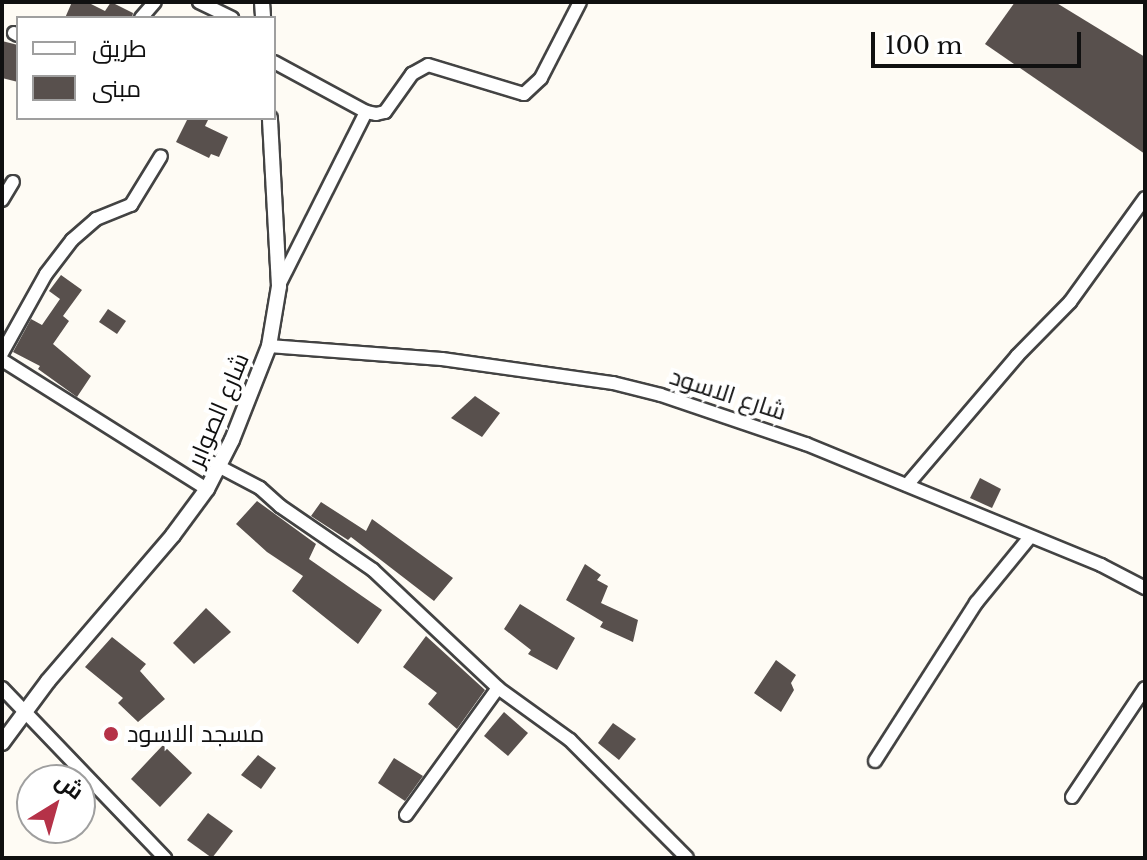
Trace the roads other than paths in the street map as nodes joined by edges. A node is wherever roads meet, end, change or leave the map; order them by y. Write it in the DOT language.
graph roads {
  1 [pos="199,2"];
  2 [pos="580,2"];
  3 [pos="228,16"];
  4 [pos="276,63"];
  5 [pos="366,112"];
  6 [pos="270,120"];
  7 [pos="161,156"];
  8 [pos="13,182"];
  9 [pos="1145,198"];
  10 [pos="2,200"];
  11 [pos="279,286"];
  12 [pos="269,346"];
  13 [pos="2,353"];
  14 [pos="2,360"];
  15 [pos="220,467"];
  16 [pos="907,485"];
  17 [pos="207,489"];
  18 [pos="1030,537"];
  19 [pos="1145,588"];
  20 [pos="2,688"];
  21 [pos="498,688"];
  22 [pos="1145,688"];
  23 [pos="26,711"];
  24 [pos="2,743"];
  25 [pos="875,761"];
  26 [pos="1072,797"];
  27 [pos="406,815"];
  28 [pos="165,858"];
  29 [pos="687,858"];
  1 -- 3 [label="street"];
  2 -- 5 [label="street"];
  4 -- 5 [label="street"];
  5 -- 11 [label="street"];
  6 -- 11 [label="street, شارع الصوابر"];
  7 -- 13 [label="street"];
  8 -- 10 [label="street"];
  9 -- 16 [label="street"];
  11 -- 12 [label="street, شارع الصوابر"];
  12 -- 15 [label="street, شارع الصوابر"];
  12 -- 16 [label="street, شارع الاسود"];
  14 -- 17 [label="street"];
  15 -- 17 [label="street, شارع الصوابر"];
  15 -- 21 [label="street"];
  16 -- 18 [label="street, شارع الاسود"];
  17 -- 23 [label="street, شارع الصوابر"];
  18 -- 19 [label="street, شارع الاسود"];
  18 -- 25 [label="street"];
  20 -- 23 [label="street"];
  21 -- 27 [label="street"];
  21 -- 29 [label="street"];
  22 -- 26 [label="street"];
  23 -- 24 [label="street, شارع الصوابر"];
  23 -- 28 [label="street"];
}
